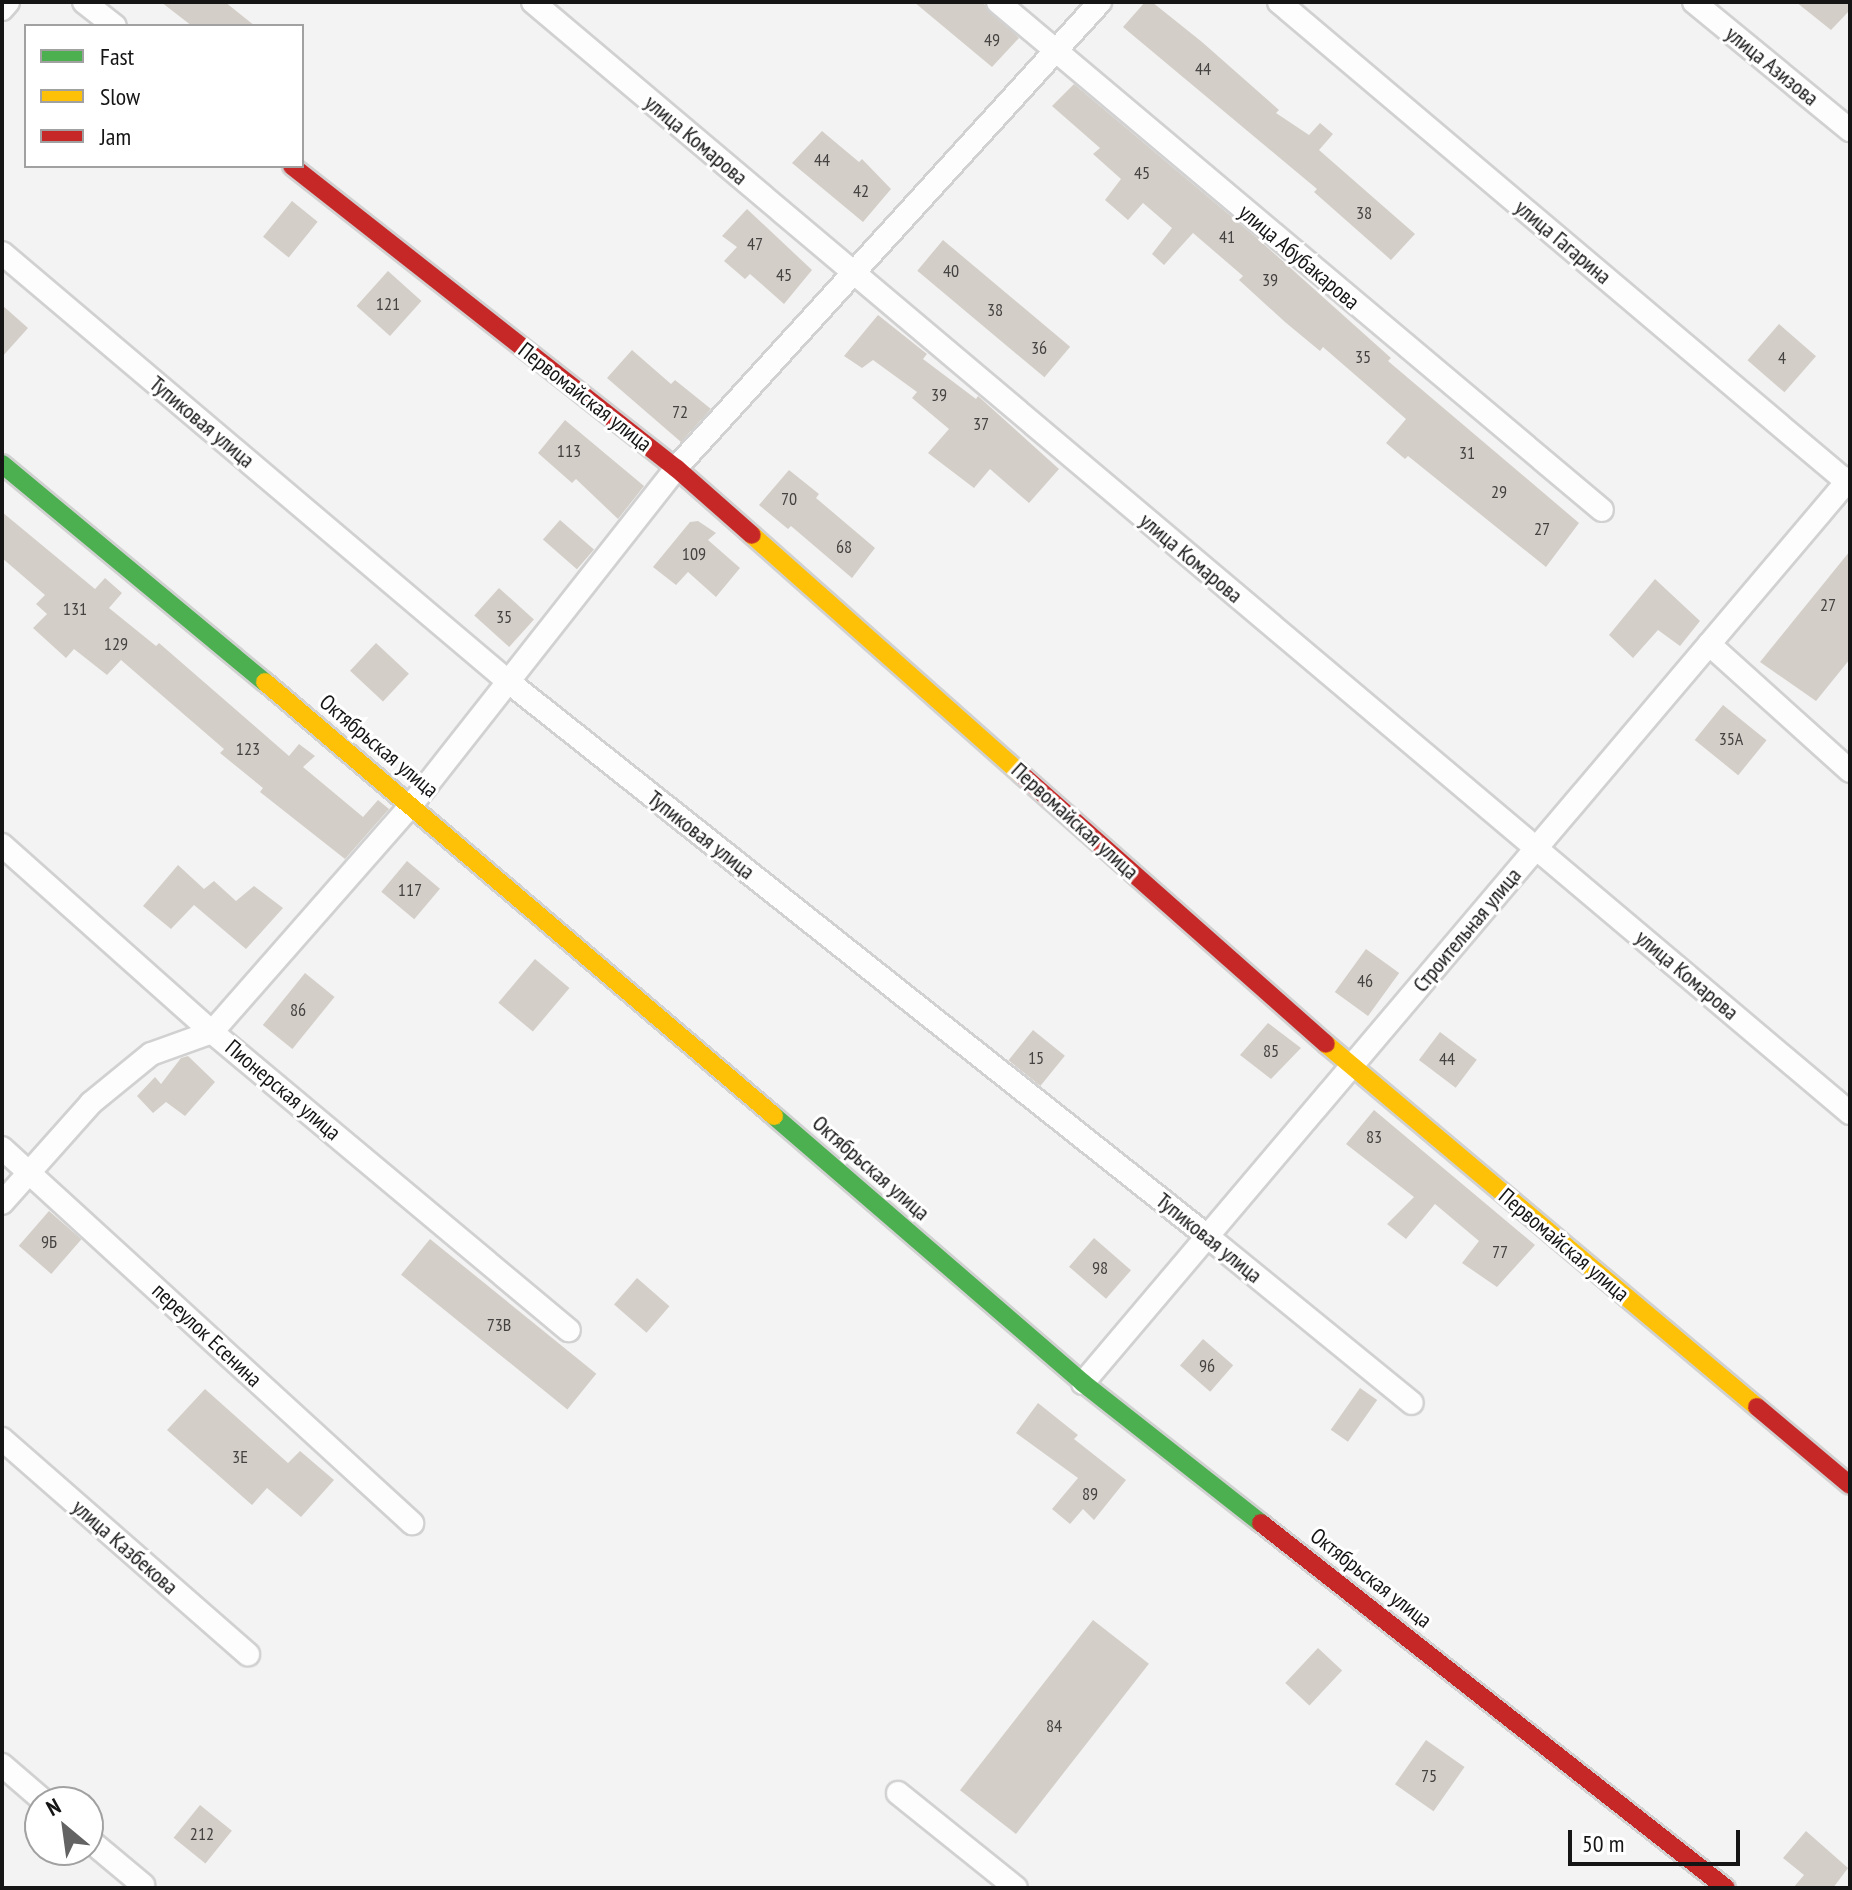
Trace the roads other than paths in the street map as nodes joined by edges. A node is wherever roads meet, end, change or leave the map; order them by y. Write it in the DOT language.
graph roads {
  1 [pos="8,2"];
  2 [pos="84,2"];
  3 [pos="533,2"];
  4 [pos="998,2"];
  5 [pos="1100,2"];
  6 [pos="1279,2"];
  7 [pos="1694,2"];
  8 [pos="2,9"];
  9 [pos="112,24"];
  10 [pos="1056,53"];
  11 [pos="1850,130"];
  12 [pos="295,168"];
  13 [pos="2,253"];
  14 [pos="852,273"];
  15 [pos="2,464"];
  16 [pos="676,468"];
  17 [pos="1848,480"];
  18 [pos="1602,510"];
  19 [pos="1709,644"];
  20 [pos="510,683"];
  21 [pos="1850,771"];
  22 [pos="412,804"];
  23 [pos="2,845"];
  24 [pos="1536,849"];
  25 [pos="212,1032"];
  26 [pos="1351,1066"];
  27 [pos="1850,1113"];
  28 [pos="2,1148"];
  29 [pos="28,1171"];
  30 [pos="2,1203"];
  31 [pos="1207,1236"];
  32 [pos="569,1330"];
  33 [pos="1083,1383"];
  34 [pos="1412,1403"];
  35 [pos="2,1439"];
  36 [pos="1850,1485"];
  37 [pos="412,1523"];
  38 [pos="248,1654"];
  39 [pos="2,1765"];
  40 [pos="26,1786"];
  41 [pos="898,1793"];
  42 [pos="104,1852"];
  43 [pos="143,1885"];
  44 [pos="1016,1888"];
  45 [pos="1726,1888"];
  1 -- 8 [label="street"];
  2 -- 9 [label="street"];
  3 -- 14 [label="street, улица Комарова"];
  4 -- 10 [label="street, улица Абубакарова"];
  5 -- 10 [label="street"];
  6 -- 17 [label="street, улица Гагарина"];
  7 -- 11 [label="street, улица Азизова"];
  10 -- 14 [label="street"];
  10 -- 18 [label="street, улица Абубакарова"];
  12 -- 16 [label="street, Первомайская улица"];
  13 -- 20 [label="street, Тупиковая улица"];
  14 -- 16 [label="street"];
  14 -- 24 [label="street, улица Комарова"];
  15 -- 22 [label="street, Октябрьская улица"];
  16 -- 20 [label="street"];
  16 -- 26 [label="street, Первомайская улица"];
  17 -- 19 [label="street, Строительная улица"];
  19 -- 21 [label="street"];
  19 -- 24 [label="street, Строительная улица"];
  20 -- 22 [label="street"];
  20 -- 31 [label="street, Тупиковая улица"];
  22 -- 25 [label="street"];
  22 -- 33 [label="street, Октябрьская улица"];
  23 -- 25 [label="street, Пионерская улица"];
  24 -- 26 [label="street, Строительная улица"];
  24 -- 27 [label="street, улица Комарова"];
  25 -- 29 [label="street"];
  25 -- 32 [label="street, Пионерская улица"];
  26 -- 31 [label="street, Строительная улица"];
  26 -- 36 [label="street, Первомайская улица"];
  28 -- 29 [label="street, переулок Есенина"];
  29 -- 30 [label="street"];
  29 -- 37 [label="street, переулок Есенина"];
  31 -- 33 [label="street, Строительная улица"];
  31 -- 34 [label="street, Тупиковая улица"];
  33 -- 45 [label="street, Октябрьская улица"];
  35 -- 38 [label="street, улица Казбекова"];
  39 -- 40 [label="street"];
  41 -- 44 [label="street"];
  42 -- 43 [label="street"];
}
